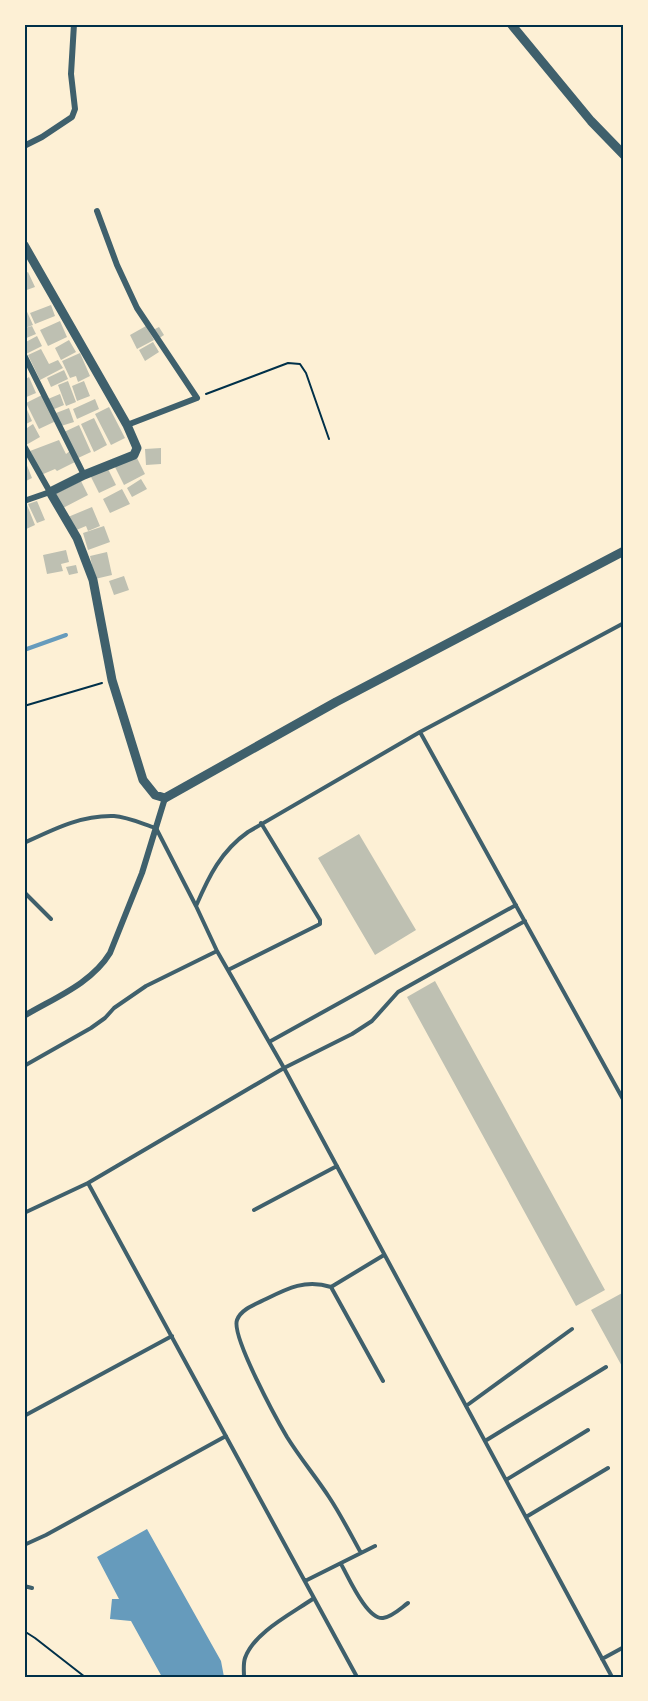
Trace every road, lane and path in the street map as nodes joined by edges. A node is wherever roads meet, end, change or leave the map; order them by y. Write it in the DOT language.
graph roads {
  1 [pos="74,24"];
  2 [pos="511,24"];
  3 [pos="24,146"];
  4 [pos="624,154"];
  5 [pos="97,211"];
  6 [pos="24,245"];
  7 [pos="24,355"];
  8 [pos="197,398"];
  9 [pos="127,425"];
  10 [pos="328,439"];
  11 [pos="24,446"];
  12 [pos="84,475"];
  13 [pos="50,492"];
  14 [pos="24,501"];
  15 [pos="624,551"];
  16 [pos="624,623"];
  17 [pos="112,680"];
  18 [pos="24,706"];
  19 [pos="420,732"];
  20 [pos="165,798"];
  21 [pos="261,823"];
  22 [pos="156,828"];
  23 [pos="24,843"];
  24 [pos="24,892"];
  25 [pos="516,905"];
  26 [pos="196,906"];
  27 [pos="51,919"];
  28 [pos="525,921"];
  29 [pos="216,951"];
  30 [pos="228,970"];
  31 [pos="24,1016"];
  32 [pos="269,1042"];
  33 [pos="24,1066"];
  34 [pos="284,1068"];
  35 [pos="624,1101"];
  36 [pos="337,1166"];
  37 [pos="88,1183"];
  38 [pos="254,1210"];
  39 [pos="24,1213"];
  40 [pos="384,1254"];
  41 [pos="331,1287"];
  42 [pos="572,1329"];
  43 [pos="172,1336"];
  44 [pos="606,1367"];
  45 [pos="383,1381"];
  46 [pos="466,1406"];
  47 [pos="25,1414"];
  48 [pos="588,1430"];
  49 [pos="226,1436"];
  50 [pos="485,1441"];
  51 [pos="608,1468"];
  52 [pos="506,1480"];
  53 [pos="526,1517"];
  54 [pos="24,1545"];
  55 [pos="375,1546"];
  56 [pos="361,1553"];
  57 [pos="341,1563"];
  58 [pos="305,1581"];
  59 [pos="24,1586"];
  60 [pos="32,1588"];
  61 [pos="314,1598"];
  62 [pos="408,1604"];
  63 [pos="24,1631"];
  64 [pos="624,1647"];
  65 [pos="602,1659"];
  66 [pos="85,1677"];
  67 [pos="244,1677"];
  68 [pos="357,1677"];
  69 [pos="612,1677"];
  1 -- 3 [label="street"];
  2 -- 4 [label="street"];
  5 -- 8 [label="street"];
  6 -- 9 [label="street"];
  7 -- 12 [label="street"];
  8 -- 9 [label="street"];
  8 -- 10 [label="path"];
  9 -- 12 [label="street"];
  11 -- 13 [label="street"];
  12 -- 13 [label="street"];
  13 -- 14 [label="street"];
  13 -- 17 [label="street"];
  15 -- 20 [label="street"];
  16 -- 19 [label="lane"];
  17 -- 18 [label="path"];
  17 -- 20 [label="street"];
  19 -- 21 [label="lane"];
  19 -- 25 [label="lane"];
  20 -- 22 [label="street"];
  21 -- 26 [label="lane"];
  21 -- 30 [label="lane"];
  22 -- 23 [label="lane"];
  22 -- 26 [label="lane"];
  22 -- 31 [label="street"];
  24 -- 27 [label="lane"];
  25 -- 28 [label="lane"];
  25 -- 32 [label="lane"];
  26 -- 29 [label="lane"];
  28 -- 34 [label="lane"];
  28 -- 35 [label="lane"];
  29 -- 30 [label="lane"];
  29 -- 33 [label="lane"];
  30 -- 32 [label="lane"];
  32 -- 34 [label="lane"];
  34 -- 36 [label="lane"];
  34 -- 37 [label="lane"];
  36 -- 38 [label="lane"];
  36 -- 40 [label="lane"];
  37 -- 39 [label="lane"];
  37 -- 43 [label="lane"];
  40 -- 41 [label="lane"];
  40 -- 46 [label="lane"];
  41 -- 45 [label="lane"];
  41 -- 56 [label="lane"];
  42 -- 46 [label="lane"];
  43 -- 47 [label="lane"];
  43 -- 49 [label="lane"];
  44 -- 50 [label="lane"];
  46 -- 50 [label="lane"];
  48 -- 52 [label="lane"];
  49 -- 54 [label="lane"];
  49 -- 58 [label="lane"];
  50 -- 52 [label="lane"];
  51 -- 53 [label="lane"];
  52 -- 53 [label="lane"];
  53 -- 65 [label="lane"];
  55 -- 56 [label="lane"];
  56 -- 57 [label="lane"];
  57 -- 58 [label="lane"];
  57 -- 62 [label="lane"];
  58 -- 61 [label="lane"];
  59 -- 60 [label="lane"];
  61 -- 67 [label="lane"];
  61 -- 68 [label="lane"];
  63 -- 66 [label="path"];
  64 -- 65 [label="lane"];
  65 -- 69 [label="lane"];
}
